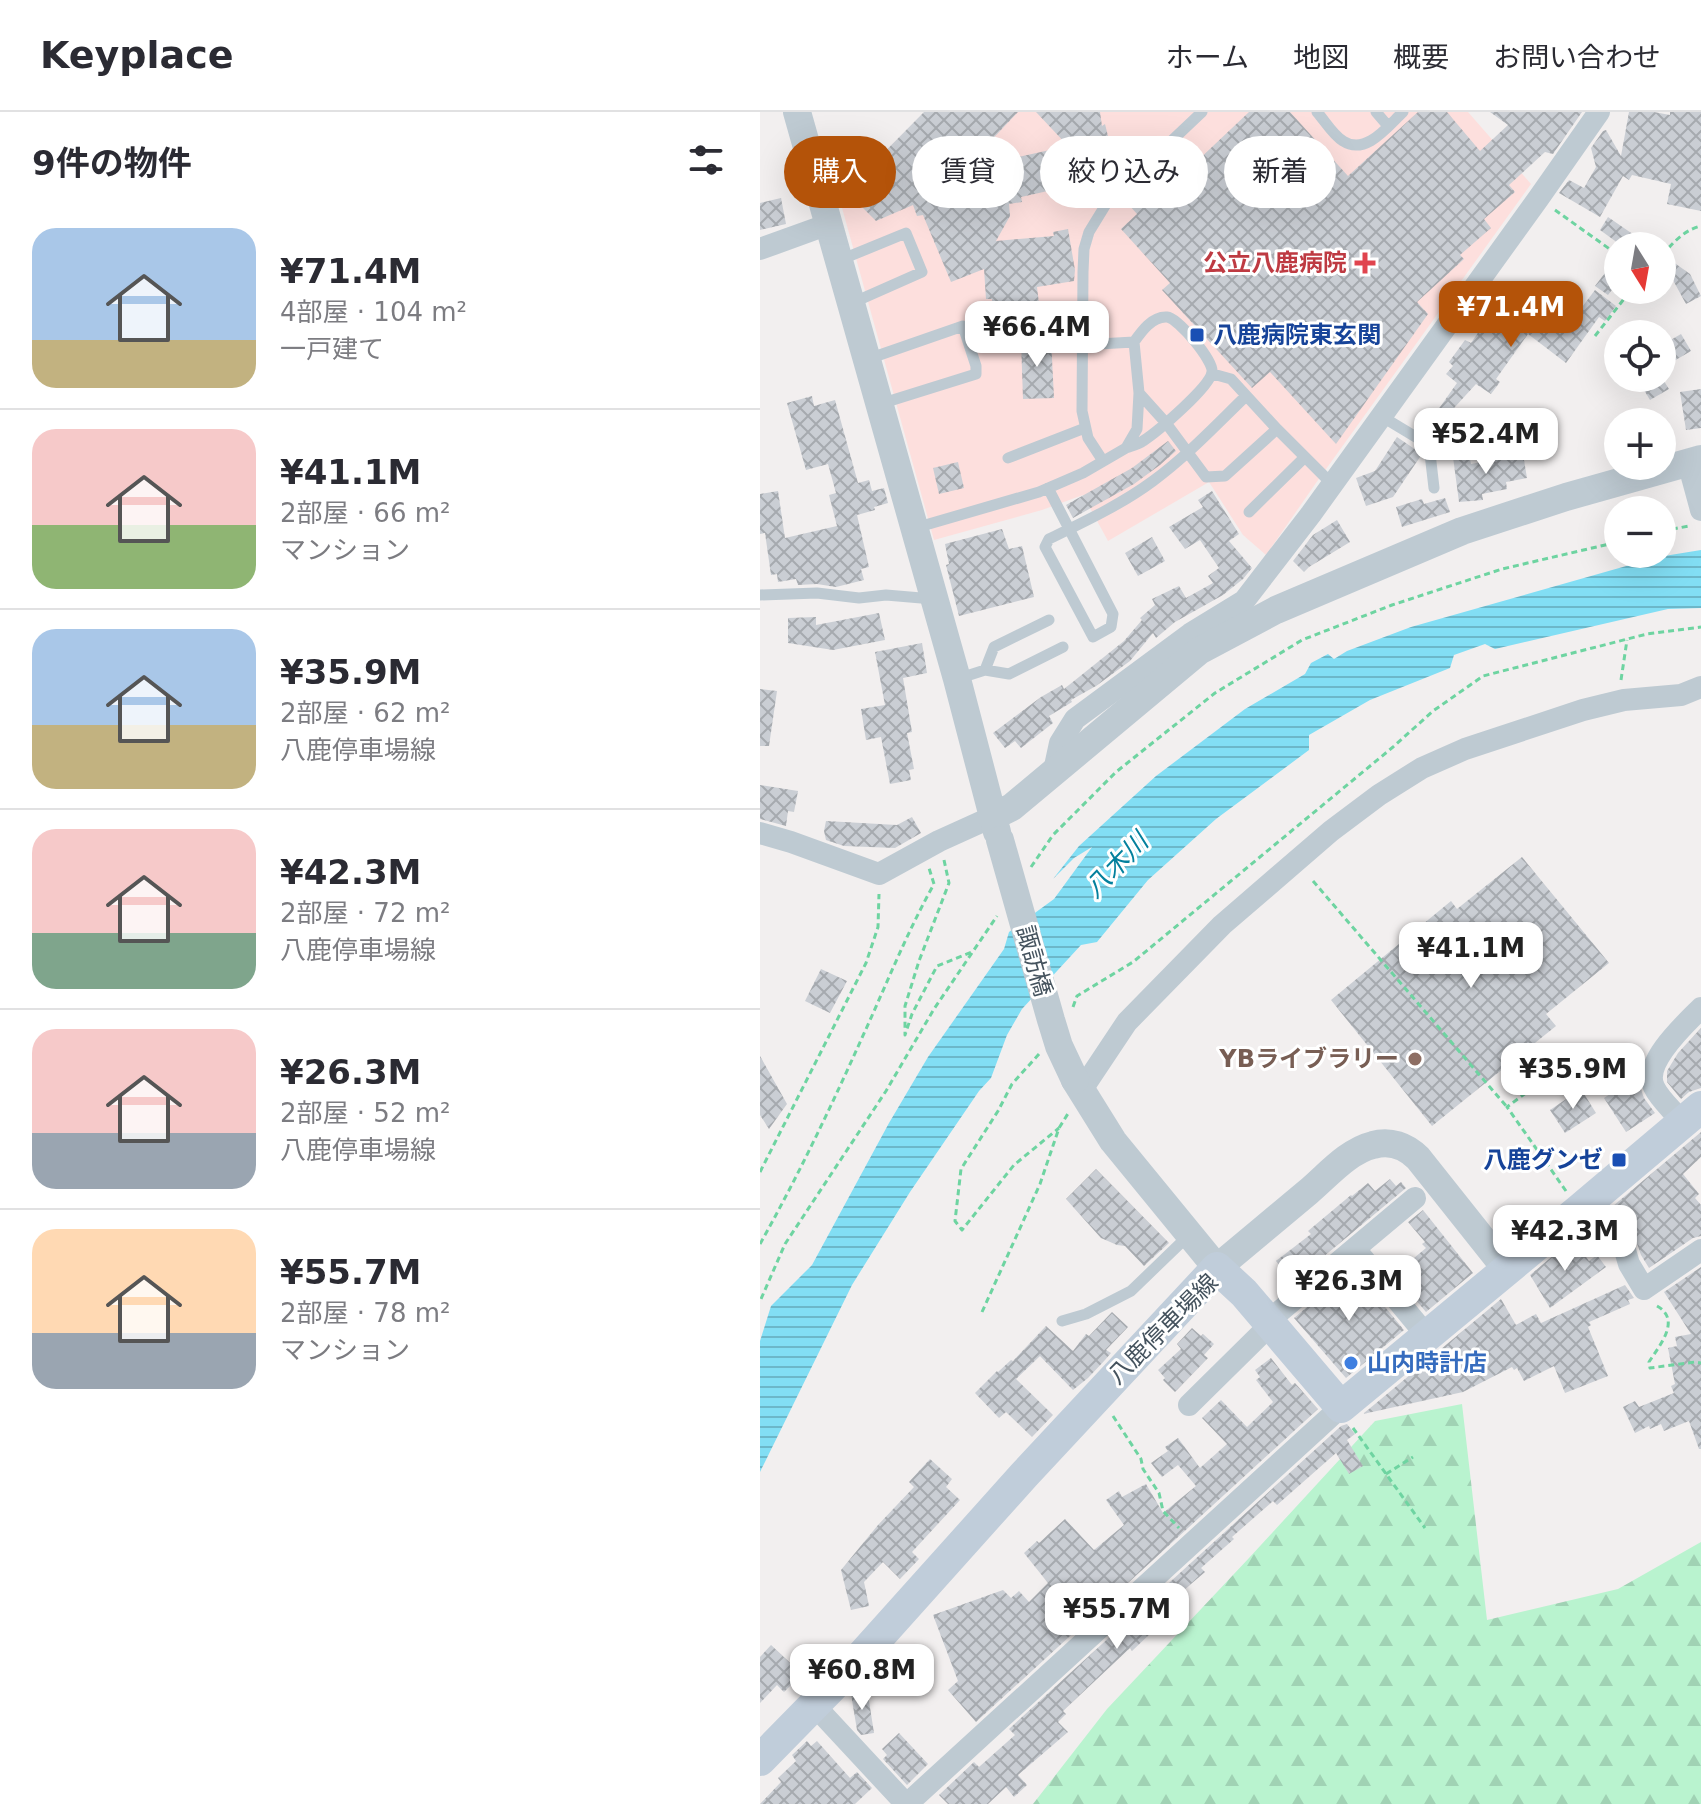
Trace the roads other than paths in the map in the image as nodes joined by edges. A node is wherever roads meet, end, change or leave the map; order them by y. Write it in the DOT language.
graph roads {
  1 [pos="797,112"];
  2 [pos="1202,112"];
  3 [pos="1317,112"];
  4 [pos="1376,112"];
  5 [pos="1403,112"];
  6 [pos="1599,112"];
  7 [pos="1388,126"];
  8 [pos="829,224"];
  9 [pos="760,249"];
  10 [pos="839,260"];
  11 [pos="851,303"];
  12 [pos="1134,342"];
  13 [pos="1081,345"];
  14 [pos="867,359"];
  15 [pos="1213,374"];
  16 [pos="1139,393"];
  17 [pos="1246,396"];
  18 [pos="879,404"];
  19 [pos="1381,416"];
  20 [pos="1166,423"];
  21 [pos="1085,428"];
  22 [pos="1277,429"];
  23 [pos="1483,442"];
  24 [pos="1429,445"];
  25 [pos="1126,448"];
  26 [pos="1188,453"];
  27 [pos="1305,457"];
  28 [pos="1008,458"];
  29 [pos="1103,461"];
  30 [pos="1694,465"];
  31 [pos="1332,484"];
  32 [pos="1048,488"];
  33 [pos="1434,488"];
  34 [pos="1701,510"];
  35 [pos="1249,512"];
  36 [pos="914,528"];
  37 [pos="1070,529"];
  38 [pos="760,595"];
  39 [pos="934,599"];
  40 [pos="1049,620"];
  41 [pos="1063,647"];
  42 [pos="985,670"];
  43 [pos="957,679"];
  44 [pos="1701,687"];
  45 [pos="1054,771"];
  46 [pos="996,829"];
  47 [pos="760,833"];
  48 [pos="1701,1008"];
  49 [pos="1078,1086"];
  50 [pos="1692,1114"];
  51 [pos="1415,1198"];
  52 [pos="1585,1205"];
  53 [pos="1190,1235"];
  54 [pos="1355,1249"];
  55 [pos="1701,1250"];
  56 [pos="1217,1268"];
  57 [pos="1507,1270"];
  58 [pos="1062,1321"];
  59 [pos="1270,1325"];
  60 [pos="1427,1336"];
  61 [pos="1189,1405"];
  62 [pos="1341,1407"];
  63 [pos="814,1705"];
  64 [pos="760,1760"];
  65 [pos="907,1804"];
  1 -- 8 [label="street, 諏訪橋"];
  2 -- 13 [label="lane"];
  3 -- 7 [label="lane"];
  4 -- 7 [label="lane"];
  5 -- 7 [label="lane"];
  6 -- 19 [label="street"];
  8 -- 9 [label="street"];
  8 -- 10 [label="street, 諏訪橋"];
  10 -- 11 [label="street, 諏訪橋"];
  10 -- 11 [label="lane"];
  11 -- 14 [label="street, 諏訪橋"];
  12 -- 13 [label="lane"];
  12 -- 15 [label="lane"];
  12 -- 16 [label="lane"];
  13 -- 21 [label="lane"];
  14 -- 18 [label="street, 諏訪橋"];
  14 -- 18 [label="lane"];
  15 -- 17 [label="lane"];
  15 -- 20 [label="lane"];
  16 -- 20 [label="lane"];
  16 -- 25 [label="lane"];
  17 -- 22 [label="lane"];
  17 -- 26 [label="lane"];
  18 -- 36 [label="street, 諏訪橋"];
  19 -- 24 [label="lane"];
  19 -- 31 [label="street"];
  20 -- 25 [label="lane"];
  20 -- 26 [label="lane"];
  21 -- 28 [label="lane"];
  21 -- 29 [label="lane"];
  22 -- 26 [label="lane"];
  22 -- 27 [label="lane"];
  23 -- 24 [label="lane"];
  24 -- 33 [label="lane"];
  25 -- 29 [label="lane"];
  26 -- 37 [label="lane"];
  27 -- 31 [label="lane"];
  27 -- 35 [label="lane"];
  29 -- 32 [label="lane"];
  30 -- 34 [label="street"];
  30 -- 45 [label="street"];
  31 -- 45 [label="street"];
  32 -- 36 [label="lane"];
  32 -- 37 [label="lane"];
  36 -- 39 [label="street, 諏訪橋"];
  37 -- 37 [label="lane"];
  38 -- 39 [label="lane"];
  39 -- 43 [label="street, 諏訪橋"];
  40 -- 42 [label="lane"];
  41 -- 42 [label="lane"];
  42 -- 43 [label="lane"];
  43 -- 46 [label="street, 諏訪橋"];
  44 -- 49 [label="street"];
  45 -- 46 [label="street"];
  46 -- 47 [label="street"];
  46 -- 49 [label="street, 諏訪橋, bridge"];
  48 -- 50 [label="street"];
  49 -- 53 [label="street, 諏訪橋"];
  50 -- 52 [label="main road"];
  51 -- 54 [label="street"];
  52 -- 55 [label="street"];
  52 -- 57 [label="main road"];
  53 -- 56 [label="street, 諏訪橋"];
  53 -- 58 [label="lane"];
  54 -- 59 [label="street"];
  54 -- 60 [label="street"];
  56 -- 57 [label="street"];
  56 -- 59 [label="main road, 八鹿停車場線"];
  56 -- 63 [label="main road, 八鹿停車場線"];
  57 -- 60 [label="main road"];
  59 -- 61 [label="street"];
  59 -- 62 [label="main road, 八鹿停車場線"];
  60 -- 62 [label="main road"];
  62 -- 65 [label="street"];
  63 -- 64 [label="main road, 八鹿停車場線"];
  63 -- 65 [label="street"];
}
